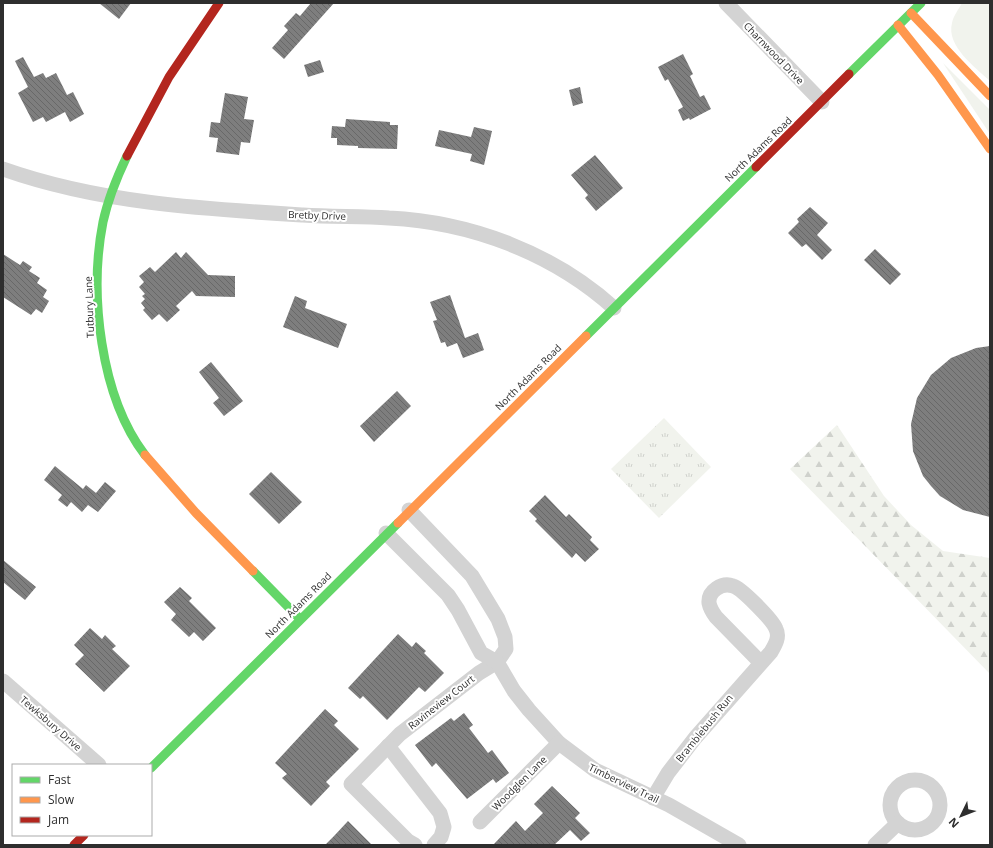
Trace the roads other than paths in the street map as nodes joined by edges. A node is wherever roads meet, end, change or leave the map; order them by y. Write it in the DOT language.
graph roads {
  1 [pos="219,3"];
  2 [pos="726,3"];
  3 [pos="921,3"];
  4 [pos="911,13"];
  5 [pos="898,26"];
  6 [pos="990,96"];
  7 [pos="822,102"];
  8 [pos="990,149"];
  9 [pos="3,169"];
  10 [pos="110,196"];
  11 [pos="614,308"];
  12 [pos="409,510"];
  13 [pos="386,532"];
  14 [pos="300,619"];
  15 [pos="497,662"];
  16 [pos="760,662"];
  17 [pos="3,681"];
  18 [pos="559,743"];
  19 [pos="388,746"];
  20 [pos="97,764"];
  21 [pos="152,767"];
  22 [pos="653,798"];
  23 [pos="480,822"];
  24 [pos="898,823"];
  25 [pos="83,836"];
  26 [pos="74,845"];
  27 [pos="415,845"];
  28 [pos="434,845"];
  29 [pos="739,845"];
  30 [pos="874,845"];
  1 -- 10 [label="main road, Tutbury Lane"];
  2 -- 7 [label="street, Charnwood Drive"];
  3 -- 4 [label="main road, North Adams Road"];
  4 -- 5 [label="main road, North Adams Road"];
  4 -- 6 [label="main road"];
  5 -- 7 [label="main road, North Adams Road"];
  5 -- 8 [label="main road"];
  7 -- 11 [label="main road, North Adams Road"];
  9 -- 10 [label="street, Bretby Drive"];
  10 -- 11 [label="street, Bretby Drive"];
  10 -- 14 [label="main road, Tutbury Lane"];
  11 -- 12 [label="main road, North Adams Road"];
  12 -- 13 [label="main road, North Adams Road"];
  12 -- 15 [label="street"];
  13 -- 14 [label="main road, North Adams Road"];
  13 -- 15 [label="street, Timberview Trail"];
  14 -- 21 [label="main road, North Adams Road"];
  15 -- 18 [label="street, Timberview Trail"];
  15 -- 19 [label="street, Ravineview Court"];
  16 -- 16 [label="street, Bramblebush Run"];
  16 -- 22 [label="street, Bramblebush Run"];
  17 -- 20 [label="street, Tewksbury Drive"];
  18 -- 22 [label="street, Timberview Trail"];
  18 -- 23 [label="street, Woodglen Lane"];
  19 -- 27 [label="street, Ravineview Court"];
  19 -- 28 [label="street"];
  22 -- 29 [label="street, Timberview Trail"];
  24 -- 30 [label="street"];
  25 -- 26 [label="main road"];
}
